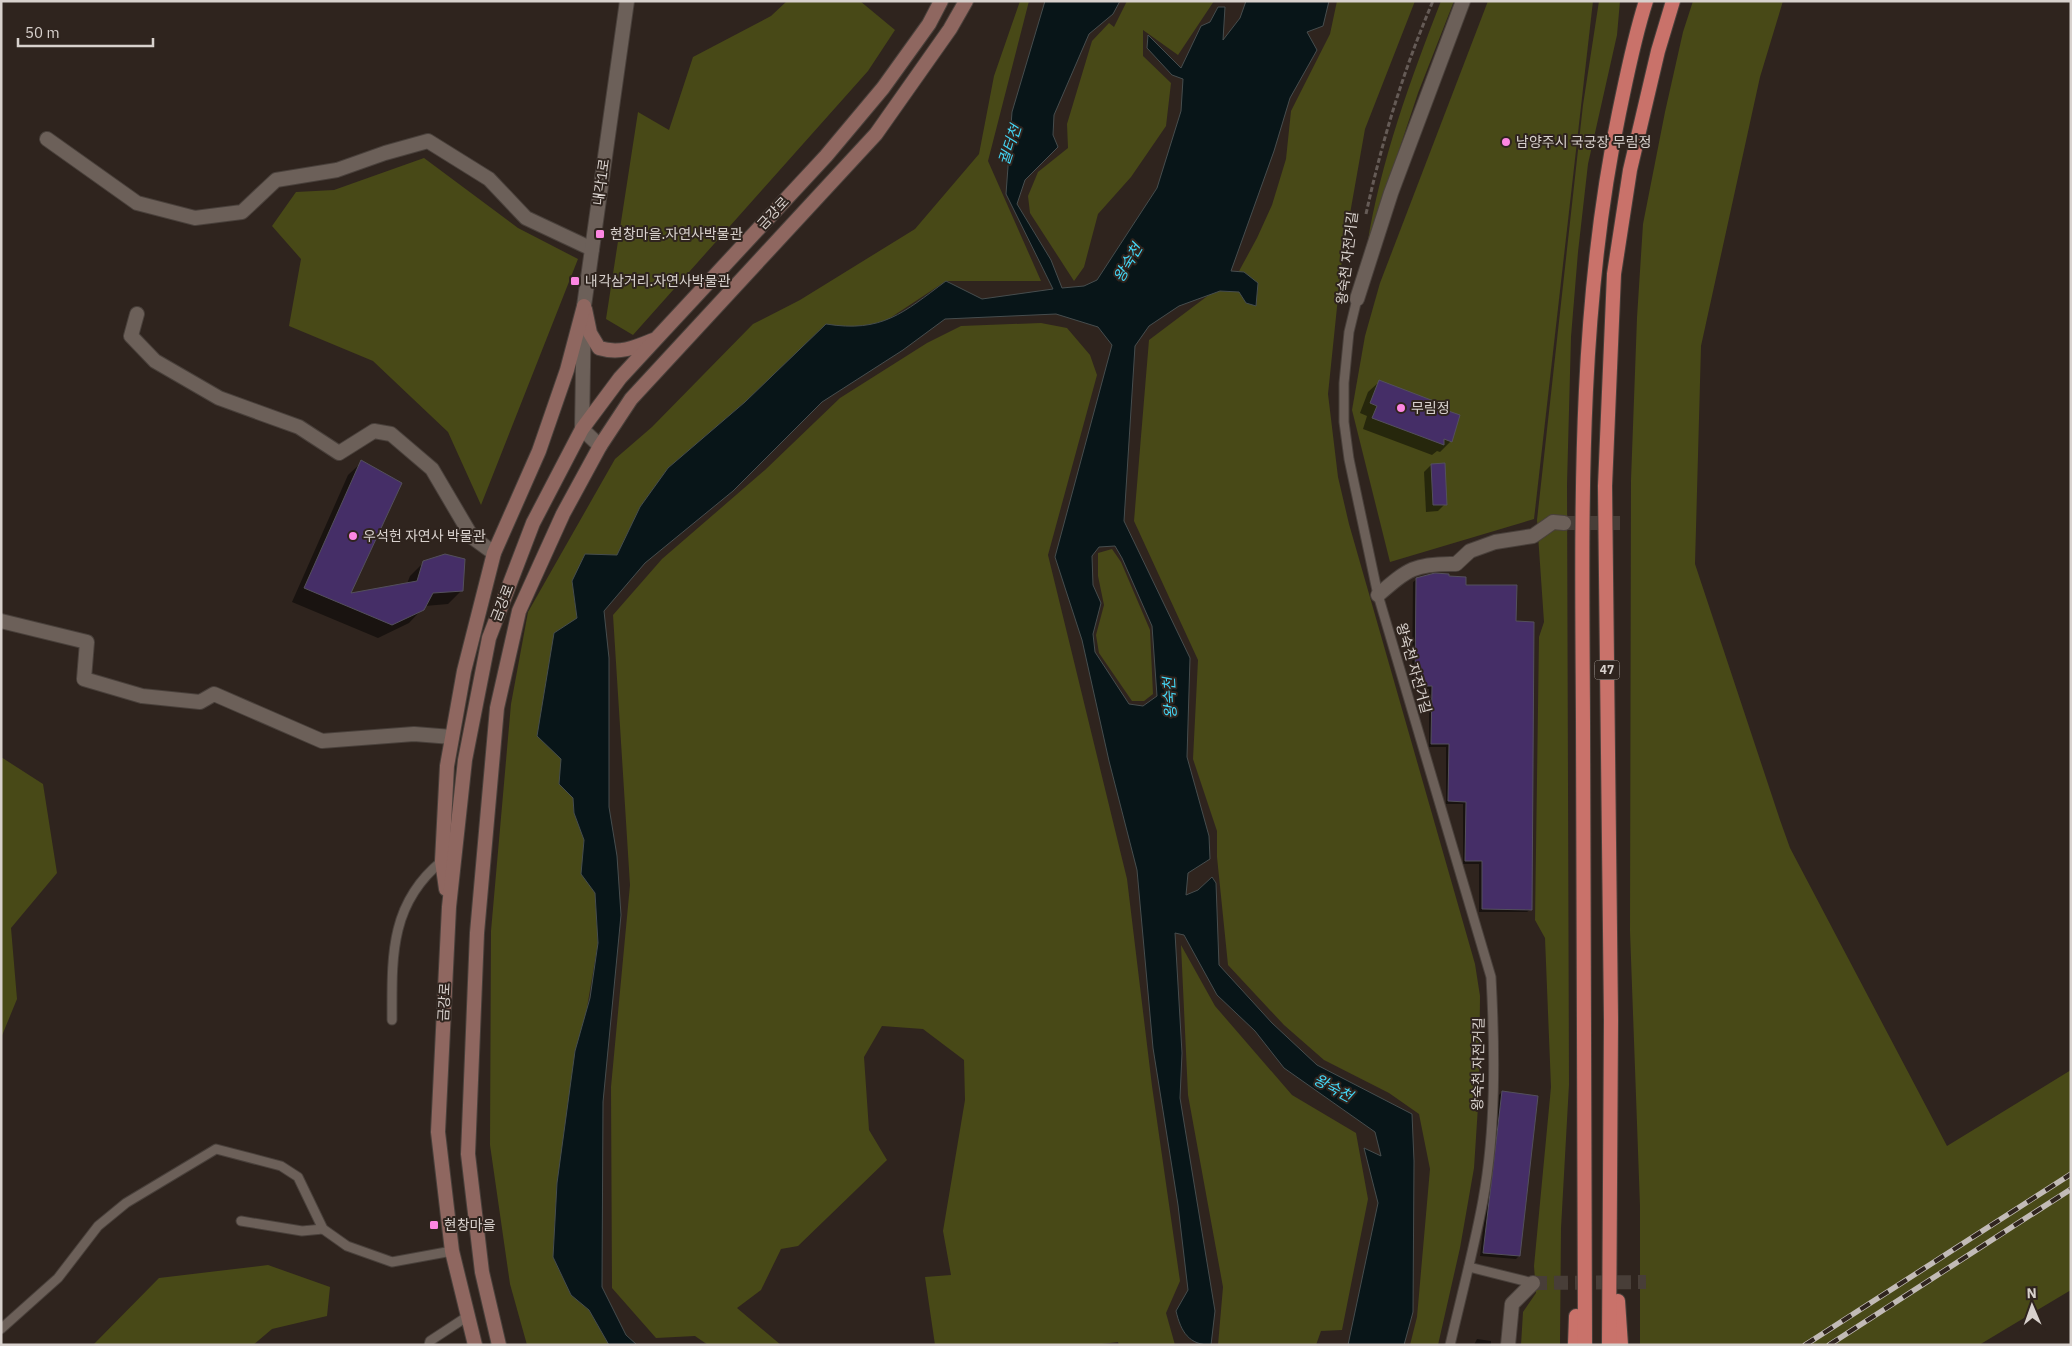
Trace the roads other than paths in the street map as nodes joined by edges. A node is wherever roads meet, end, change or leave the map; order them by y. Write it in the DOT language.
graph roads {
  1 [pos="626,1"];
  2 [pos="941,1"];
  3 [pos="966,1"];
  4 [pos="1463,1"];
  5 [pos="1646,1"];
  6 [pos="1674,1"];
  7 [pos="47,139"];
  8 [pos="592,250"];
  9 [pos="1357,299"];
  10 [pos="584,306"];
  11 [pos="136,314"];
  12 [pos="656,339"];
  13 [pos="582,429"];
  14 [pos="600,446"];
  15 [pos="1564,523"];
  16 [pos="494,553"];
  17 [pos="1378,595"];
  18 [pos="1,621"];
  19 [pos="452,738"];
  20 [pos="442,861"];
  21 [pos="449,907"];
  22 [pos="392,1020"];
  23 [pos="1585,1178"];
  24 [pos="1609,1178"];
  25 [pos="242,1221"];
  26 [pos="323,1229"];
  27 [pos="452,1251"];
  28 [pos="1469,1267"];
  29 [pos="1533,1283"];
  30 [pos="468,1316"];
  31 [pos="1,1329"];
  32 [pos="429,1345"];
  33 [pos="475,1345"];
  34 [pos="500,1345"];
  35 [pos="1450,1345"];
  36 [pos="1508,1345"];
  37 [pos="1575,1345"];
  38 [pos="1585,1345"];
  39 [pos="1609,1345"];
  40 [pos="1621,1345"];
  1 -- 8 [label="street, 내각1로"];
  2 -- 12 [label="main road, 금강로"];
  3 -- 14 [label="main road, 금강로"];
  4 -- 9 [label="street"];
  5 -- 23 [label="highway, 47"];
  6 -- 24 [label="highway, 47"];
  7 -- 8 [label="street"];
  8 -- 10 [label="street, 내각1로"];
  9 -- 17 [label="lane, 왕숙천 자전거길"];
  10 -- 12 [label="main road"];
  10 -- 13 [label="street, 내각1로"];
  10 -- 16 [label="main road"];
  11 -- 16 [label="street"];
  12 -- 13 [label="main road, 금강로"];
  13 -- 14 [label="street"];
  13 -- 21 [label="main road, 금강로"];
  14 -- 34 [label="main road, 금강로"];
  15 -- 17 [label="street"];
  16 -- 19 [label="main road"];
  17 -- 28 [label="lane, 왕숙천 자전거길"];
  18 -- 19 [label="street"];
  19 -- 20 [label="main road"];
  20 -- 21 [label="main road"];
  20 -- 22 [label="lane"];
  21 -- 27 [label="main road, 금강로"];
  23 -- 37 [label="highway"];
  23 -- 38 [label="highway, 47"];
  24 -- 39 [label="highway, 47"];
  24 -- 40 [label="highway"];
  25 -- 26 [label="lane"];
  26 -- 27 [label="lane"];
  26 -- 31 [label="lane"];
  27 -- 30 [label="main road, 금강로"];
  28 -- 29 [label="lane"];
  28 -- 35 [label="lane, 왕숙천 자전거길"];
  29 -- 36 [label="street"];
  30 -- 32 [label="lane"];
  30 -- 33 [label="main road, 금강로"];
}
